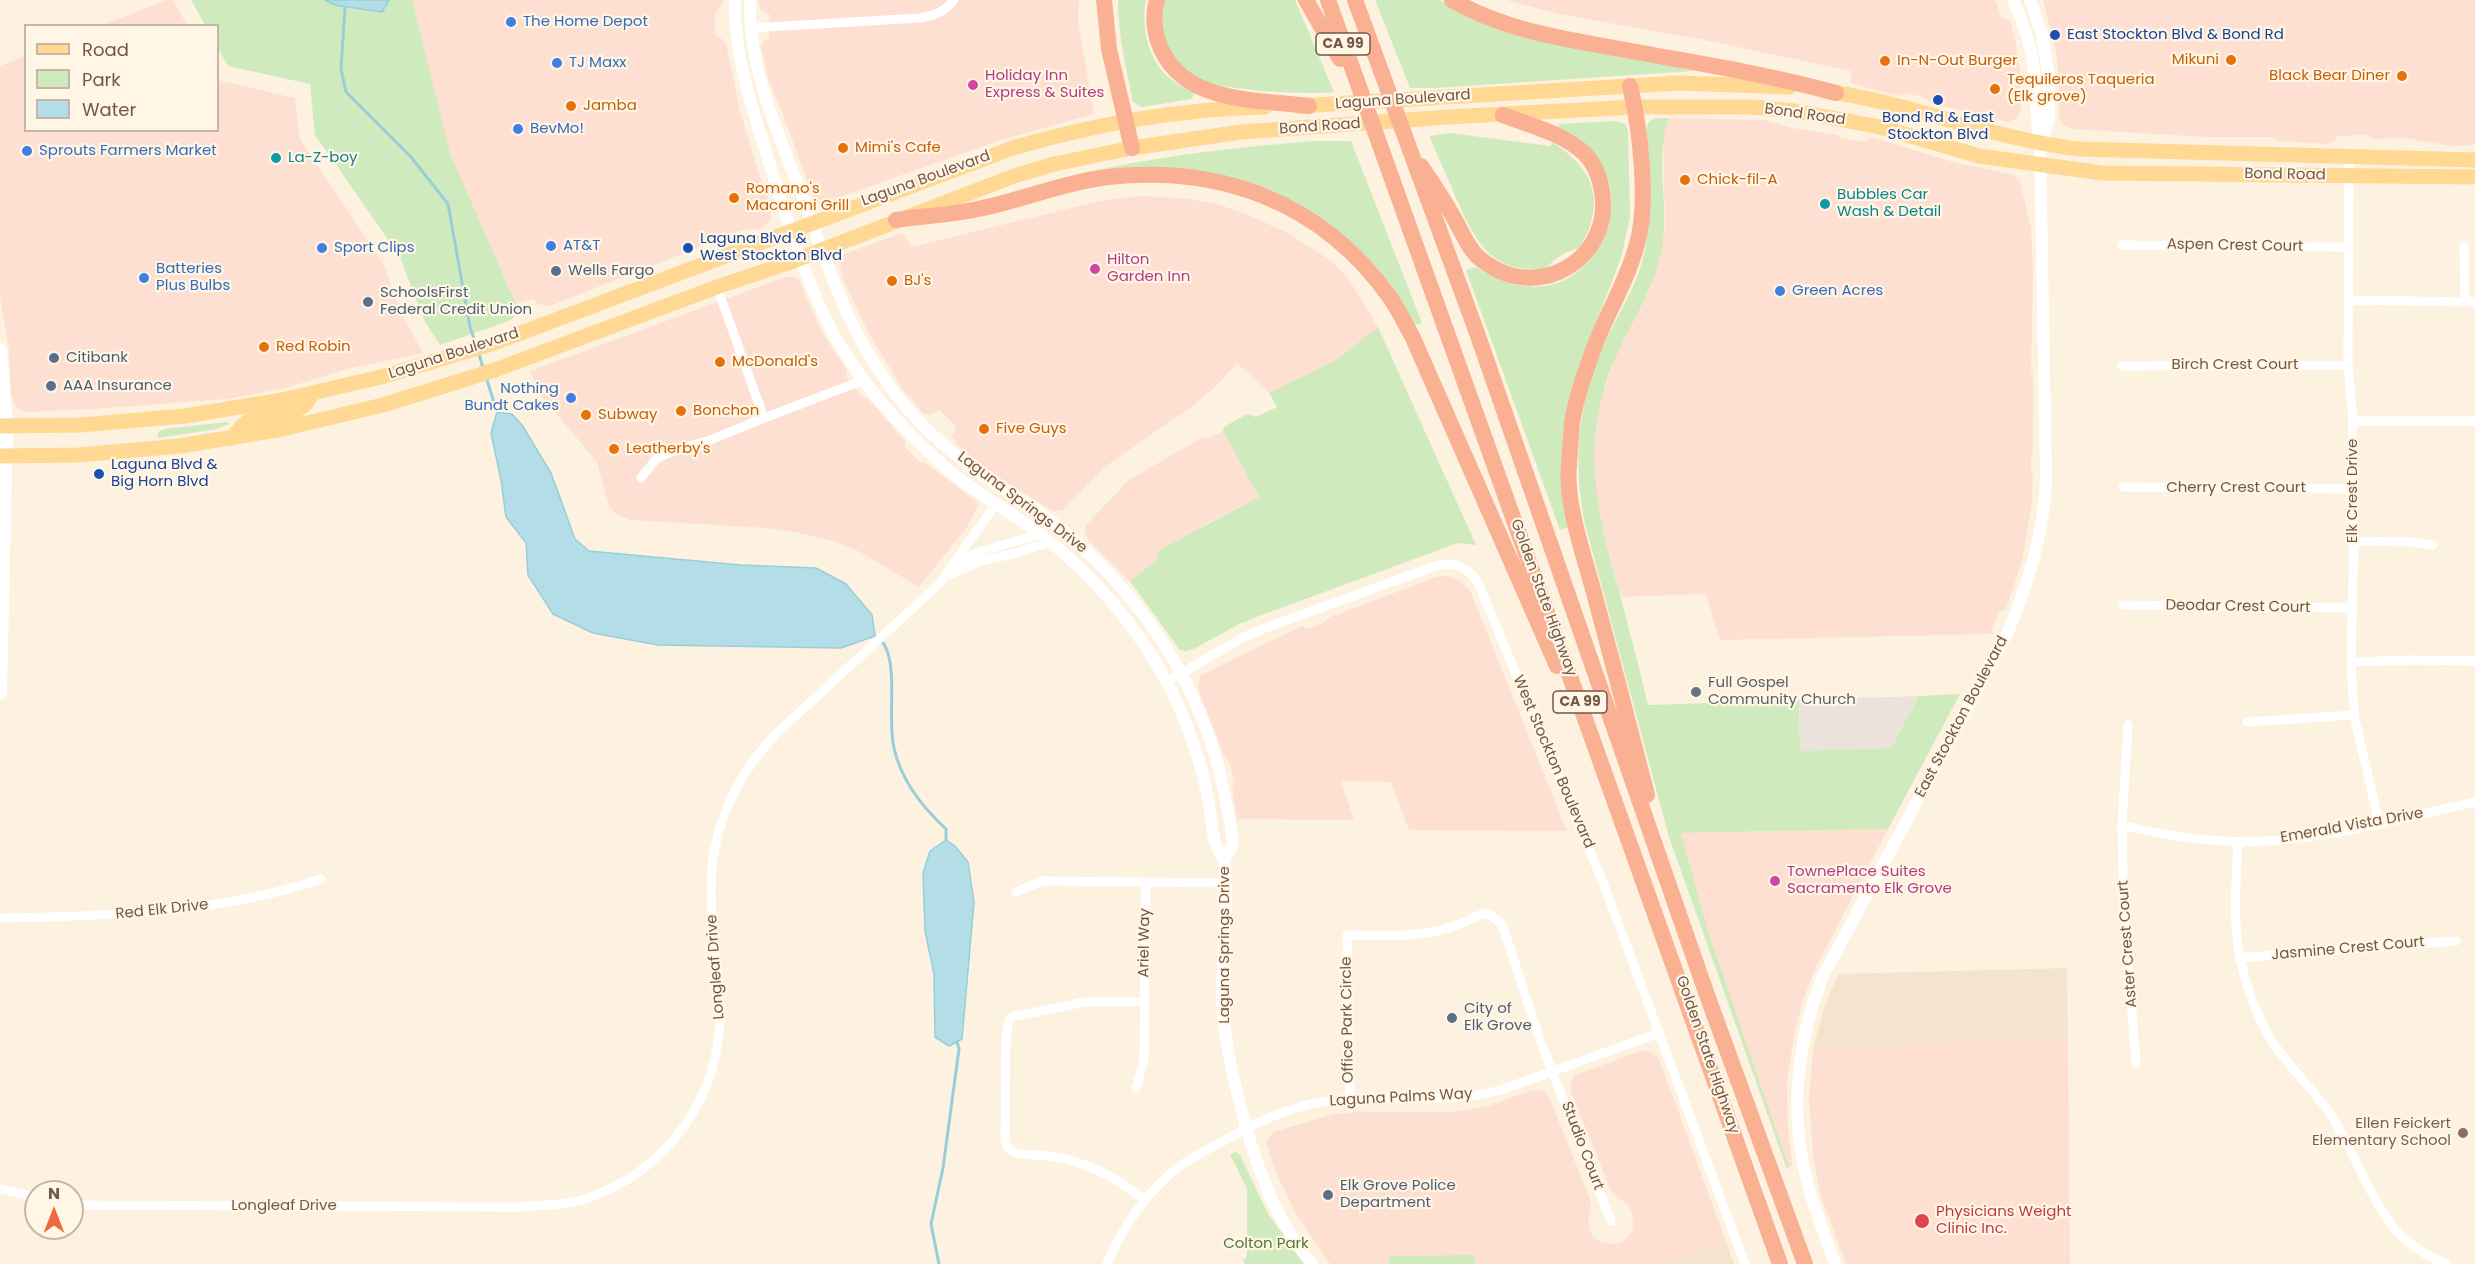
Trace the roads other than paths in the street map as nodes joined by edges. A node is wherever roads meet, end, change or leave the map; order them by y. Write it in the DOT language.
graph roads {
  1 [pos="735,0"];
  2 [pos="750,0"];
  3 [pos="954,0"];
  4 [pos="1104,0"];
  5 [pos="1157,0"];
  6 [pos="1306,0"];
  7 [pos="1328,0"];
  8 [pos="1355,0"];
  9 [pos="1452,0"];
  10 [pos="2013,0"];
  11 [pos="2030,0"];
  12 [pos="750,28"];
  13 [pos="1630,86"];
  14 [pos="1358,87"];
  15 [pos="1836,93"];
  16 [pos="1309,105"];
  17 [pos="1635,107"];
  18 [pos="1503,115"];
  19 [pos="1124,122"];
  20 [pos="1403,137"];
  21 [pos="2040,143"];
  22 [pos="1131,148"];
  23 [pos="2349,157"];
  24 [pos="2475,160"];
  25 [pos="2041,166"];
  26 [pos="2348,176"];
  27 [pos="2475,177"];
  28 [pos="896,220"];
  29 [pos="811,222"];
  30 [pos="790,230"];
  31 [pos="2122,245"];
  32 [pos="2348,247"];
  33 [pos="2464,247"];
  34 [pos="821,250"];
  35 [pos="801,258"];
  36 [pos="717,287"];
  37 [pos="2349,300"];
  38 [pos="2470,302"];
  39 [pos="0,350"];
  40 [pos="2349,365"];
  41 [pos="2122,366"];
  42 [pos="864,380"];
  43 [pos="312,394"];
  44 [pos="904,404"];
  45 [pos="890,412"];
  46 [pos="764,418"];
  47 [pos="2353,421"];
  48 [pos="2475,421"];
  49 [pos="3,426"];
  50 [pos="232,438"];
  51 [pos="937,438"];
  52 [pos="922,447"];
  53 [pos="3,456"];
  54 [pos="983,476"];
  55 [pos="640,478"];
  56 [pos="2123,487"];
  57 [pos="2350,489"];
  58 [pos="996,504"];
  59 [pos="1040,534"];
  60 [pos="2354,541"];
  61 [pos="1050,542"];
  62 [pos="2433,545"];
  63 [pos="955,563"];
  64 [pos="946,576"];
  65 [pos="2123,605"];
  66 [pos="2353,608"];
  67 [pos="1,654"];
  68 [pos="2475,661"];
  69 [pos="2351,662"];
  70 [pos="1182,672"];
  71 [pos="1167,682"];
  72 [pos="0,693"];
  73 [pos="2354,715"];
  74 [pos="2247,722"];
  75 [pos="2128,725"];
  76 [pos="1616,802"];
  77 [pos="2475,802"];
  78 [pos="2379,823"];
  79 [pos="2122,825"];
  80 [pos="2238,842"];
  81 [pos="1658,855"];
  82 [pos="1224,858"];
  83 [pos="321,879"];
  84 [pos="1146,883"];
  85 [pos="1226,883"];
  86 [pos="1016,892"];
  87 [pos="0,918"];
  88 [pos="2456,941"];
  89 [pos="2239,958"];
  90 [pos="1144,1002"];
  91 [pos="1659,1033"];
  92 [pos="2136,1063"];
  93 [pos="1554,1070"];
  94 [pos="1136,1088"];
  95 [pos="1350,1099"];
  96 [pos="1245,1128"];
  97 [pos="0,1189"];
  98 [pos="24,1194"];
  99 [pos="1144,1201"];
  100 [pos="84,1205"];
  101 [pos="1611,1221"];
  102 [pos="1107,1264"];
  103 [pos="1312,1264"];
  104 [pos="1745,1264"];
  105 [pos="1780,1264"];
  106 [pos="1805,1264"];
  107 [pos="1835,1264"];
  108 [pos="2446,1264"];
  1 -- 30 [label="street"];
  2 -- 12 [label="street"];
  3 -- 12 [label="street"];
  4 -- 19 [label="highway"];
  5 -- 16 [label="highway"];
  6 -- 14 [label="highway"];
  7 -- 14 [label="highway, Golden State Highway / CA 99"];
  8 -- 20 [label="highway, Golden State Highway / CA 99"];
  9 -- 15 [label="highway"];
  10 -- 21 [label="street, East Stockton Boulevard"];
  11 -- 21 [label="street, East Stockton Boulevard"];
  12 -- 29 [label="street"];
  13 -- 15 [label="main road, Bond Road"];
  13 -- 16 [label="main road, Laguna Boulevard"];
  13 -- 17 [label="highway"];
  14 -- 76 [label="highway, Golden State Highway / CA 99"];
  15 -- 21 [label="main road, Bond Road"];
  16 -- 19 [label="main road, Laguna Boulevard"];
  17 -- 18 [label="main road, Bond Road"];
  17 -- 25 [label="main road, Bond Road"];
  17 -- 81 [label="highway"];
  18 -- 20 [label="highway"];
  18 -- 22 [label="main road, Bond Road"];
  19 -- 22 [label="highway"];
  19 -- 29 [label="main road, Laguna Boulevard"];
  20 -- 81 [label="highway, Golden State Highway / CA 99"];
  21 -- 23 [label="main road, Bond Road"];
  21 -- 25 [label="street, East Stockton Boulevard"];
  22 -- 28 [label="main road, Laguna Boulevard"];
  23 -- 24 [label="main road, Bond Road"];
  23 -- 26 [label="street, Elk Crest Drive"];
  25 -- 26 [label="main road, Bond Road"];
  25 -- 107 [label="street, East Stockton Boulevard"];
  26 -- 27 [label="main road, Bond Road"];
  26 -- 32 [label="street, Elk Crest Drive"];
  28 -- 34 [label="main road, Laguna Boulevard"];
  28 -- 76 [label="highway"];
  29 -- 30 [label="main road, Laguna Boulevard"];
  29 -- 34 [label="street, Laguna Springs Drive"];
  30 -- 35 [label="street, Laguna Springs Drive"];
  30 -- 43 [label="main road, Laguna Boulevard"];
  31 -- 32 [label="street, Aspen Crest Court"];
  32 -- 37 [label="street, Elk Crest Drive"];
  33 -- 38 [label="street"];
  34 -- 35 [label="main road, Laguna Boulevard"];
  34 -- 44 [label="street, Laguna Springs Drive"];
  35 -- 36 [label="main road, Laguna Boulevard"];
  35 -- 42 [label="street, Laguna Springs Drive"];
  36 -- 46 [label="street"];
  36 -- 50 [label="main road, Laguna Boulevard"];
  37 -- 38 [label="street"];
  37 -- 40 [label="street, Elk Crest Drive"];
  39 -- 49 [label="main road"];
  40 -- 41 [label="street, Birch Crest Court"];
  40 -- 47 [label="street, Elk Crest Drive"];
  42 -- 44 [label="street"];
  42 -- 45 [label="street, Laguna Springs Drive"];
  42 -- 46 [label="street"];
  43 -- 49 [label="main road, Laguna Boulevard"];
  43 -- 50 [label="main road"];
  44 -- 51 [label="street, Laguna Springs Drive"];
  45 -- 51 [label="street"];
  45 -- 52 [label="street, Laguna Springs Drive"];
  46 -- 55 [label="street"];
  47 -- 48 [label="street"];
  47 -- 57 [label="street, Elk Crest Drive"];
  49 -- 53 [label="main road"];
  50 -- 53 [label="main road, Laguna Boulevard"];
  51 -- 54 [label="street, Laguna Springs Drive"];
  52 -- 54 [label="street"];
  52 -- 58 [label="street, Laguna Springs Drive"];
  53 -- 67 [label="main road"];
  54 -- 70 [label="street, Laguna Springs Drive"];
  56 -- 57 [label="street, Cherry Crest Court"];
  57 -- 60 [label="street, Elk Crest Drive"];
  58 -- 59 [label="street, Laguna Springs Drive"];
  58 -- 63 [label="street, Longleaf Drive"];
  59 -- 61 [label="street, Laguna Springs Drive"];
  59 -- 63 [label="street, Longleaf Drive"];
  60 -- 62 [label="street"];
  60 -- 66 [label="street, Elk Crest Drive"];
  61 -- 64 [label="street, Longleaf Drive"];
  61 -- 71 [label="street, Laguna Springs Drive"];
  63 -- 64 [label="street, Longleaf Drive"];
  64 -- 100 [label="street, Longleaf Drive"];
  65 -- 66 [label="street, Deodar Crest Court"];
  66 -- 69 [label="street, Elk Crest Drive"];
  67 -- 72 [label="main road"];
  68 -- 69 [label="street"];
  69 -- 73 [label="street, Elk Crest Drive"];
  70 -- 71 [label="street, West Stockton Boulevard"];
  70 -- 82 [label="street, Laguna Springs Drive"];
  70 -- 91 [label="street, West Stockton Boulevard"];
  71 -- 82 [label="street, Laguna Springs Drive"];
  73 -- 74 [label="street"];
  73 -- 78 [label="street, Elk Crest Drive"];
  75 -- 79 [label="street, Aster Crest Court"];
  76 -- 105 [label="highway, Golden State Highway / CA 99"];
  77 -- 78 [label="street, Emerald Vista Drive"];
  78 -- 80 [label="street, Emerald Vista Drive"];
  79 -- 80 [label="street, Emerald Vista Drive"];
  79 -- 92 [label="street, Aster Crest Court"];
  80 -- 89 [label="street"];
  81 -- 106 [label="highway, Golden State Highway / CA 99"];
  82 -- 85 [label="street, Laguna Springs Drive"];
  83 -- 87 [label="street, Red Elk Drive"];
  84 -- 85 [label="street"];
  84 -- 86 [label="street"];
  84 -- 90 [label="street, Ariel Way"];
  85 -- 96 [label="street, Laguna Springs Drive"];
  88 -- 89 [label="street, Jasmine Crest Court"];
  89 -- 108 [label="street"];
  90 -- 94 [label="street, Ariel Way"];
  90 -- 99 [label="street"];
  91 -- 93 [label="street, Laguna Palms Way"];
  91 -- 104 [label="street, West Stockton Boulevard"];
  93 -- 95 [label="street, Laguna Palms Way"];
  93 -- 95 [label="street, Office Park Circle"];
  93 -- 101 [label="street, Studio Court"];
  95 -- 96 [label="street, Laguna Palms Way"];
  96 -- 99 [label="street, Laguna Palms Way"];
  96 -- 103 [label="street, Laguna Springs Drive"];
  97 -- 98 [label="street"];
  99 -- 102 [label="street, Laguna Palms Way"];
}
